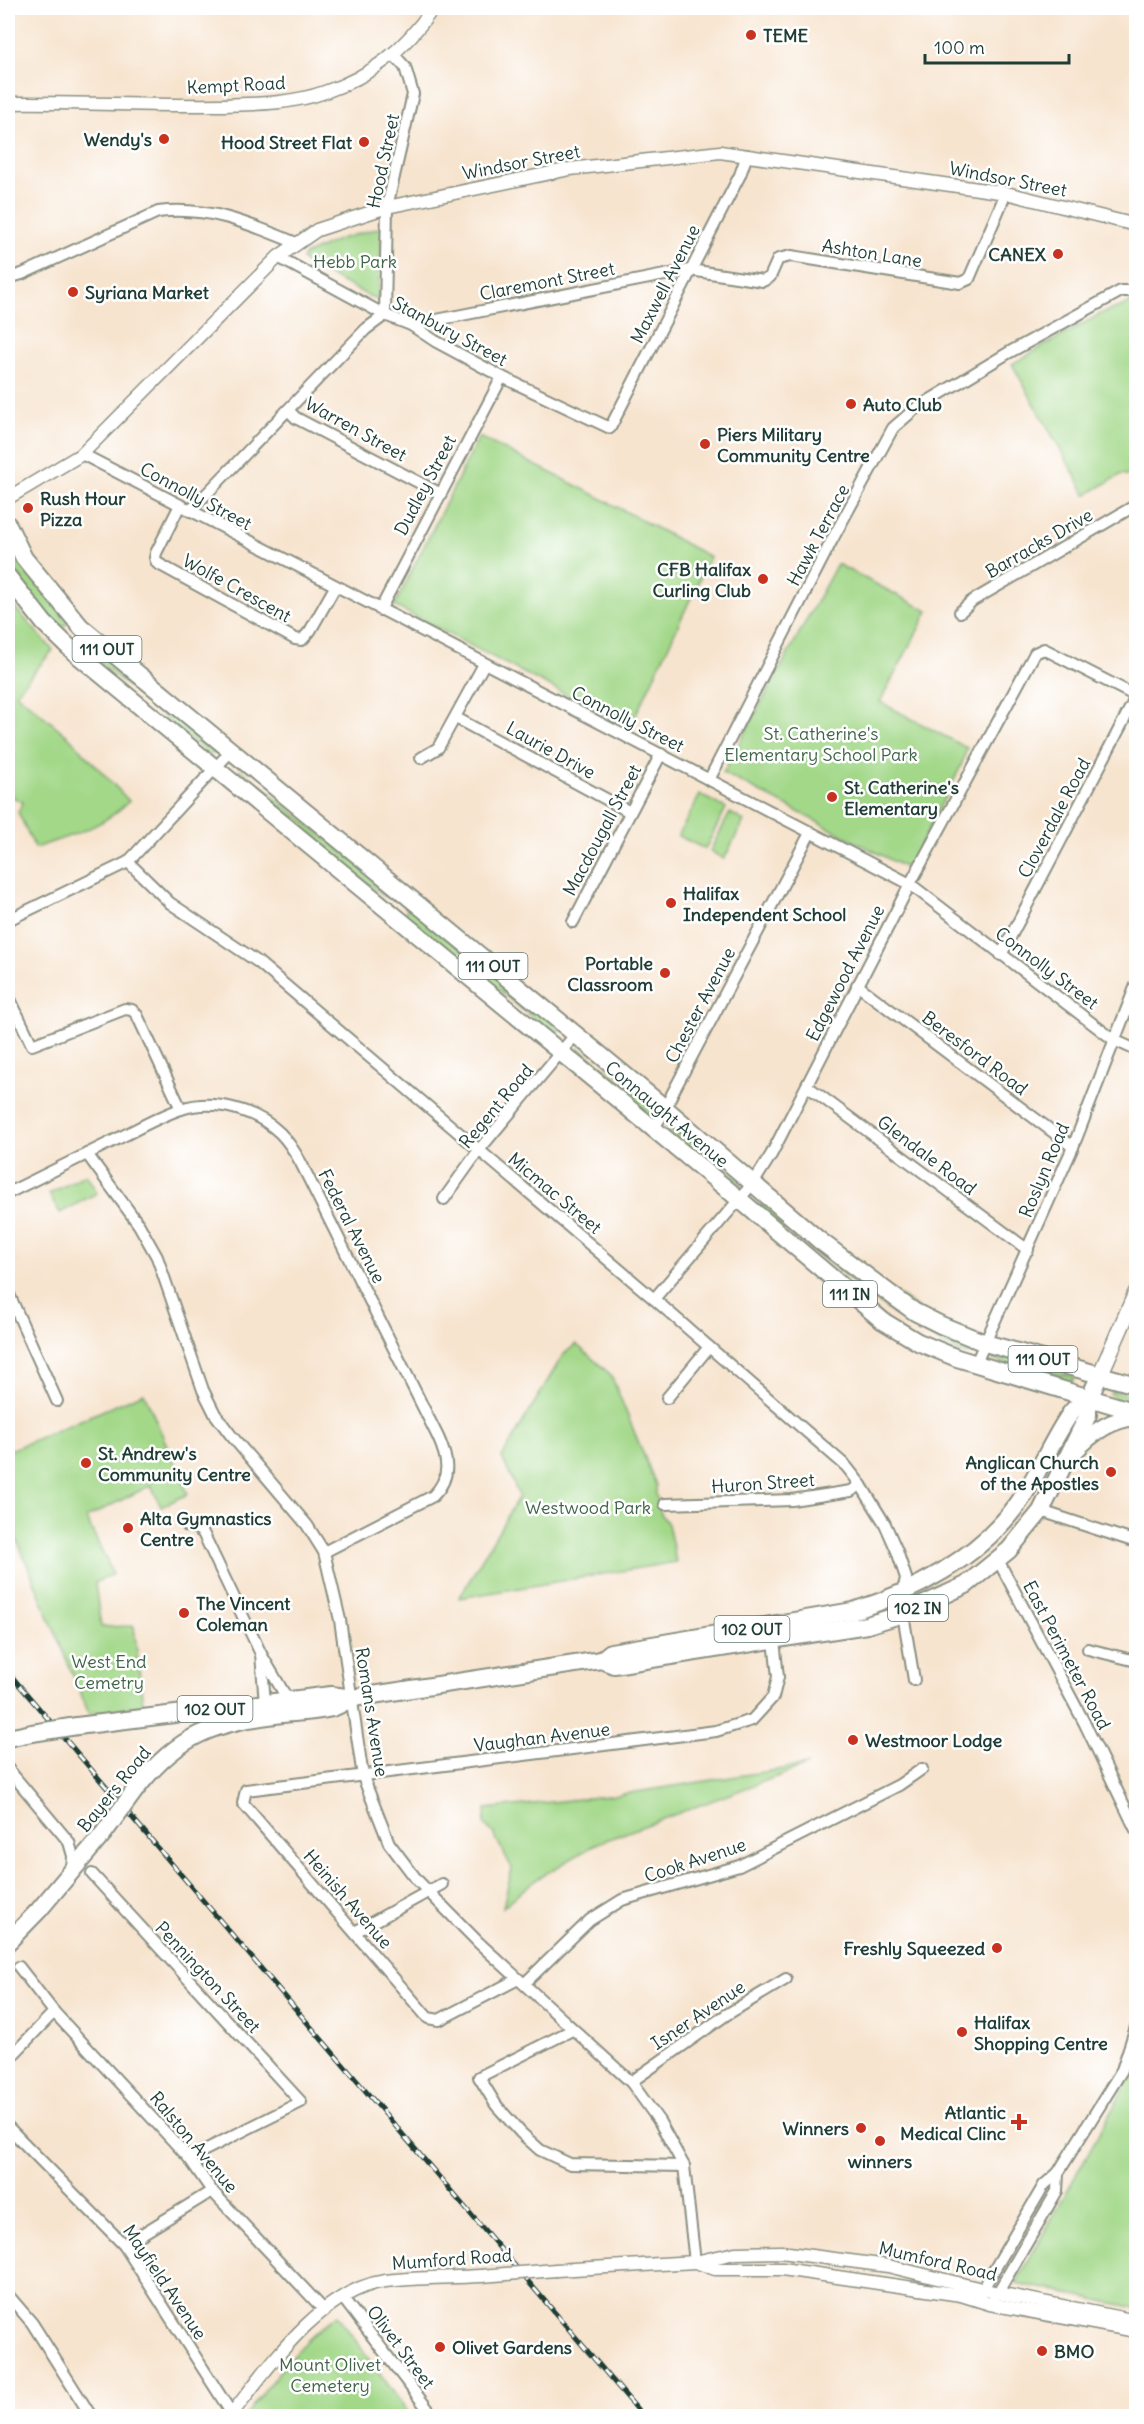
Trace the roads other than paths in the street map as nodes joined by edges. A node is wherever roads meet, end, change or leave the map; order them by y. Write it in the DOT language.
graph roads {
  1 [pos="434,8"];
  2 [pos="394,55"];
  3 [pos="8,104"];
  4 [pos="747,155"];
  5 [pos="1006,193"];
  6 [pos="387,207"];
  7 [pos="1137,225"];
  8 [pos="296,243"];
  9 [pos="278,257"];
  10 [pos="690,270"];
  11 [pos="8,278"];
  12 [pos="1137,291"];
  13 [pos="385,315"];
  14 [pos="411,325"];
  15 [pos="502,377"];
  16 [pos="288,411"];
  17 [pos="610,428"];
  18 [pos="82,454"];
  19 [pos="439,493"];
  20 [pos="9,495"];
  21 [pos="1137,505"];
  22 [pos="184,509"];
  23 [pos="8,525"];
  24 [pos="8,577"];
  25 [pos="335,587"];
  26 [pos="380,610"];
  27 [pos="960,612"];
  28 [pos="484,664"];
  29 [pos="1137,696"];
  30 [pos="456,717"];
  31 [pos="231,751"];
  32 [pos="661,754"];
  33 [pos="421,758"];
  34 [pos="215,770"];
  35 [pos="709,780"];
  36 [pos="630,812"];
  37 [pos="810,833"];
  38 [pos="128,862"];
  39 [pos="910,884"];
  40 [pos="406,893"];
  41 [pos="391,912"];
  42 [pos="8,920"];
  43 [pos="573,922"];
  44 [pos="1001,955"];
  45 [pos="857,985"];
  46 [pos="1137,985"];
  47 [pos="8,996"];
  48 [pos="576,1035"];
  49 [pos="1114,1040"];
  50 [pos="1137,1050"];
  51 [pos="562,1053"];
  52 [pos="807,1086"];
  53 [pos="181,1109"];
  54 [pos="666,1109"];
  55 [pos="653,1129"];
  56 [pos="1073,1147"];
  57 [pos="479,1150"];
  58 [pos="87,1154"];
  59 [pos="754,1182"];
  60 [pos="8,1193"];
  61 [pos="444,1198"];
  62 [pos="739,1199"];
  63 [pos="1028,1250"];
  64 [pos="8,1293"];
  65 [pos="1137,1293"];
  66 [pos="654,1299"];
  67 [pos="985,1343"];
  68 [pos="709,1347"];
  69 [pos="975,1365"];
  70 [pos="1101,1375"];
  71 [pos="1137,1385"];
  72 [pos="667,1398"];
  73 [pos="1088,1398"];
  74 [pos="57,1401"];
  75 [pos="1137,1412"];
  76 [pos="1137,1417"];
  77 [pos="1064,1464"];
  78 [pos="861,1485"];
  79 [pos="665,1504"];
  80 [pos="1041,1511"];
  81 [pos="188,1527"];
  82 [pos="996,1529"];
  83 [pos="1137,1542"];
  84 [pos="324,1552"];
  85 [pos="998,1560"];
  86 [pos="923,1583"];
  87 [pos="966,1585"];
  88 [pos="903,1592"];
  89 [pos="903,1614"];
  90 [pos="774,1640"];
  91 [pos="1088,1649"];
  92 [pos="261,1654"];
  93 [pos="601,1660"];
  94 [pos="1137,1661"];
  95 [pos="914,1680"];
  96 [pos="353,1698"];
  97 [pos="288,1700"];
  98 [pos="266,1703"];
  99 [pos="8,1738"];
  100 [pos="922,1769"];
  101 [pos="10,1773"];
  102 [pos="363,1777"];
  103 [pos="246,1790"];
  104 [pos="1137,1830"];
  105 [pos="72,1871"];
  106 [pos="92,1874"];
  107 [pos="442,1884"];
  108 [pos="431,1892"];
  109 [pos="355,1932"];
  110 [pos="8,1942"];
  111 [pos="19,1967"];
  112 [pos="786,1979"];
  113 [pos="521,1981"];
  114 [pos="54,2012"];
  115 [pos="439,2020"];
  116 [pos="1137,2027"];
  117 [pos="572,2030"];
  118 [pos="8,2060"];
  119 [pos="630,2082"];
  120 [pos="8,2127"];
  121 [pos="189,2157"];
  122 [pos="684,2166"];
  123 [pos="1058,2173"];
  124 [pos="212,2191"];
  125 [pos="124,2245"];
  126 [pos="695,2262"];
  127 [pos="983,2289"];
  128 [pos="998,2293"];
  129 [pos="8,2295"];
  130 [pos="343,2298"];
  131 [pos="976,2301"];
  132 [pos="990,2304"];
  133 [pos="323,2309"];
  134 [pos="1137,2321"];
  135 [pos="1137,2331"];
  136 [pos="231,2415"];
  137 [pos="91,2416"];
  138 [pos="433,2416"];
  1 -- 2 [label="street, Kempt Road"];
  2 -- 3 [label="street, Kempt Road"];
  2 -- 6 [label="street, Hood Street"];
  4 -- 5 [label="street, Windsor Street"];
  4 -- 6 [label="street, Windsor Street"];
  4 -- 10 [label="street, Maxwell Avenue"];
  5 -- 7 [label="street, Windsor Street"];
  5 -- 10 [label="street, Ashton Lane"];
  6 -- 8 [label="street, Windsor Street"];
  6 -- 13 [label="street, Hood Street"];
  8 -- 9 [label="street, Windsor Street"];
  8 -- 11 [label="street"];
  9 -- 13 [label="street, Stanbury Street"];
  9 -- 18 [label="street, Windsor Street"];
  10 -- 14 [label="street, Claremont Street"];
  10 -- 17 [label="street, Maxwell Avenue"];
  12 -- 35 [label="street, Hawk Terrace"];
  13 -- 14 [label="street, Stanbury Street"];
  13 -- 16 [label="street"];
  14 -- 15 [label="street, Stanbury Street"];
  15 -- 17 [label="street, Stanbury Street"];
  15 -- 19 [label="street, Dudley Street"];
  16 -- 19 [label="street, Warren Street"];
  16 -- 22 [label="street"];
  18 -- 20 [label="street, Windsor Street"];
  18 -- 22 [label="street, Connolly Street"];
  19 -- 26 [label="street, Dudley Street"];
  21 -- 27 [label="street, Barracks Drive"];
  22 -- 25 [label="street, Connolly Street"];
  22 -- 25 [label="street, Wolfe Crescent"];
  23 -- 31 [label="main road, Connaught Avenue / 111 OUT"];
  24 -- 34 [label="main road, Connaught Avenue / 111 IN"];
  25 -- 26 [label="street, Connolly Street"];
  26 -- 28 [label="street, Connolly Street"];
  28 -- 30 [label="street"];
  28 -- 32 [label="street, Connolly Street"];
  29 -- 39 [label="street, Edgewood Avenue"];
  29 -- 44 [label="street, Cloverdale Road"];
  30 -- 33 [label="street"];
  30 -- 36 [label="street, Laurie Drive"];
  31 -- 34 [label="street"];
  31 -- 40 [label="main road, Connaught Avenue / 111 OUT"];
  32 -- 35 [label="street, Connolly Street"];
  32 -- 36 [label="street, Macdougall Street"];
  34 -- 38 [label="street"];
  34 -- 41 [label="main road, Connaught Avenue / 111 IN"];
  35 -- 37 [label="street, Connolly Street"];
  36 -- 43 [label="street, Macdougall Street"];
  37 -- 39 [label="street, Connolly Street"];
  37 -- 54 [label="street, Chester Avenue"];
  38 -- 42 [label="street"];
  38 -- 57 [label="street, Micmac Street"];
  39 -- 44 [label="street, Connolly Street"];
  39 -- 45 [label="street, Edgewood Avenue"];
  40 -- 41 [label="main road"];
  40 -- 48 [label="main road, Connaught Avenue / 111 OUT"];
  41 -- 51 [label="main road, Connaught Avenue / 111 IN"];
  44 -- 49 [label="street, Connolly Street"];
  45 -- 52 [label="street, Edgewood Avenue"];
  45 -- 56 [label="street, Beresford Road"];
  46 -- 49 [label="street, Roslyn Road"];
  47 -- 53 [label="street"];
  48 -- 51 [label="street, Regent Road"];
  48 -- 54 [label="main road, Connaught Avenue / 111 OUT"];
  49 -- 50 [label="street, Connolly Street"];
  49 -- 56 [label="street, Roslyn Road"];
  51 -- 55 [label="main road, Connaught Avenue / 111 IN"];
  51 -- 57 [label="street, Regent Road"];
  52 -- 59 [label="street, Edgewood Avenue"];
  52 -- 63 [label="street, Glendale Road"];
  53 -- 58 [label="street, Federal Avenue"];
  53 -- 84 [label="street, Federal Avenue"];
  54 -- 55 [label="street, Chester Avenue"];
  54 -- 59 [label="main road, Connaught Avenue / 111 OUT"];
  55 -- 62 [label="main road, Connaught Avenue / 111 IN"];
  56 -- 63 [label="street, Roslyn Road"];
  57 -- 61 [label="street, Regent Road"];
  57 -- 66 [label="street, Micmac Street"];
  58 -- 60 [label="street, Federal Avenue"];
  58 -- 84 [label="street, Romans Avenue"];
  59 -- 62 [label="street, Edgewood Avenue"];
  59 -- 67 [label="main road, Connaught Avenue / 111 OUT"];
  62 -- 66 [label="street, Edgewood Avenue"];
  62 -- 69 [label="main road, Connaught Avenue / 111 IN"];
  63 -- 67 [label="street, Roslyn Road"];
  64 -- 74 [label="street"];
  65 -- 70 [label="main road, Bayers Road"];
  66 -- 68 [label="street, Micmac Street"];
  67 -- 69 [label="street, Roslyn Road"];
  67 -- 70 [label="main road, Connaught Avenue / 111 OUT"];
  68 -- 72 [label="street"];
  68 -- 78 [label="street, Micmac Street"];
  69 -- 73 [label="main road, Connaught Avenue / 111 IN"];
  70 -- 71 [label="main road, Connaught Avenue"];
  70 -- 73 [label="main road, Bayers Road / 102 OUT"];
  73 -- 75 [label="main road, Connaught Avenue"];
  73 -- 77 [label="main road, Bayers Road"];
  73 -- 82 [label="main road, Bayers Road / 102 OUT"];
  76 -- 77 [label="main road"];
  77 -- 80 [label="main road, Bayers Road / 102 IN"];
  78 -- 79 [label="street, Huron Street"];
  78 -- 88 [label="street, Micmac Street"];
  80 -- 83 [label="street"];
  80 -- 85 [label="main road, Bayers Road / 102 IN"];
  81 -- 92 [label="street"];
  82 -- 85 [label="main road"];
  82 -- 86 [label="main road, Bayers Road / 102 OUT"];
  84 -- 96 [label="street, Romans Avenue"];
  85 -- 87 [label="main road, Bayers Road / 102 IN"];
  85 -- 104 [label="street, East Perimeter Road"];
  86 -- 87 [label="main road"];
  86 -- 88 [label="main road, Bayers Road / 102 OUT"];
  87 -- 89 [label="main road, Bayers Road / 102 IN"];
  88 -- 93 [label="main road, Bayers Road / 102 OUT"];
  89 -- 90 [label="main road, Bayers Road / 102 IN"];
  89 -- 95 [label="street"];
  90 -- 93 [label="main road, Bayers Road / 102 IN"];
  90 -- 102 [label="street, Vaughan Avenue"];
  91 -- 94 [label="street"];
  92 -- 97 [label="street"];
  92 -- 98 [label="street"];
  93 -- 96 [label="main road, Bayers Road"];
  96 -- 97 [label="main road, Bayers Road / 102 OUT"];
  96 -- 102 [label="street, Romans Avenue"];
  96 -- 105 [label="main road, Bayers Road, bridge"];
  97 -- 98 [label="main road, Bayers Road / 102 OUT"];
  98 -- 99 [label="main road, Bayers Road / 102 OUT, bridge"];
  100 -- 113 [label="street, Cook Avenue"];
  101 -- 105 [label="street"];
  102 -- 103 [label="street, Vaughan Avenue"];
  102 -- 108 [label="street, Romans Avenue"];
  103 -- 109 [label="street, Heinish Avenue"];
  105 -- 110 [label="main road, Bayers Road"];
  106 -- 121 [label="street, Pennington Street"];
  107 -- 108 [label="street"];
  108 -- 109 [label="street"];
  108 -- 113 [label="street, Romans Avenue"];
  109 -- 115 [label="street, Heinish Avenue"];
  111 -- 114 [label="street, Ralston Avenue"];
  112 -- 119 [label="street, Isner Avenue"];
  113 -- 115 [label="street, Cook Avenue"];
  113 -- 117 [label="street, Romans Avenue"];
  114 -- 118 [label="street"];
  114 -- 121 [label="street, Ralston Avenue"];
  116 -- 123 [label="street"];
  117 -- 119 [label="street, Romans Avenue"];
  117 -- 122 [label="street"];
  119 -- 122 [label="street, Romans Avenue"];
  120 -- 125 [label="street, Mayfield Avenue"];
  121 -- 124 [label="street, Ralston Avenue"];
  122 -- 126 [label="street, Romans Avenue"];
  123 -- 127 [label="street"];
  123 -- 128 [label="street"];
  124 -- 125 [label="street"];
  124 -- 133 [label="street, Ralston Avenue"];
  125 -- 136 [label="street, Mayfield Avenue"];
  126 -- 127 [label="street, Mumford Road"];
  126 -- 130 [label="street, Mumford Road, bridge"];
  126 -- 131 [label="street, Mumford Road"];
  127 -- 128 [label="street, Mumford Road"];
  127 -- 131 [label="street"];
  128 -- 132 [label="street"];
  128 -- 134 [label="street, Mumford Road"];
  129 -- 137 [label="street"];
  130 -- 133 [label="street, Mumford Road"];
  130 -- 138 [label="street, Olivet Street"];
  131 -- 132 [label="street, Mumford Road"];
  132 -- 135 [label="street, Mumford Road"];
  133 -- 136 [label="street, Mumford Road"];
}
